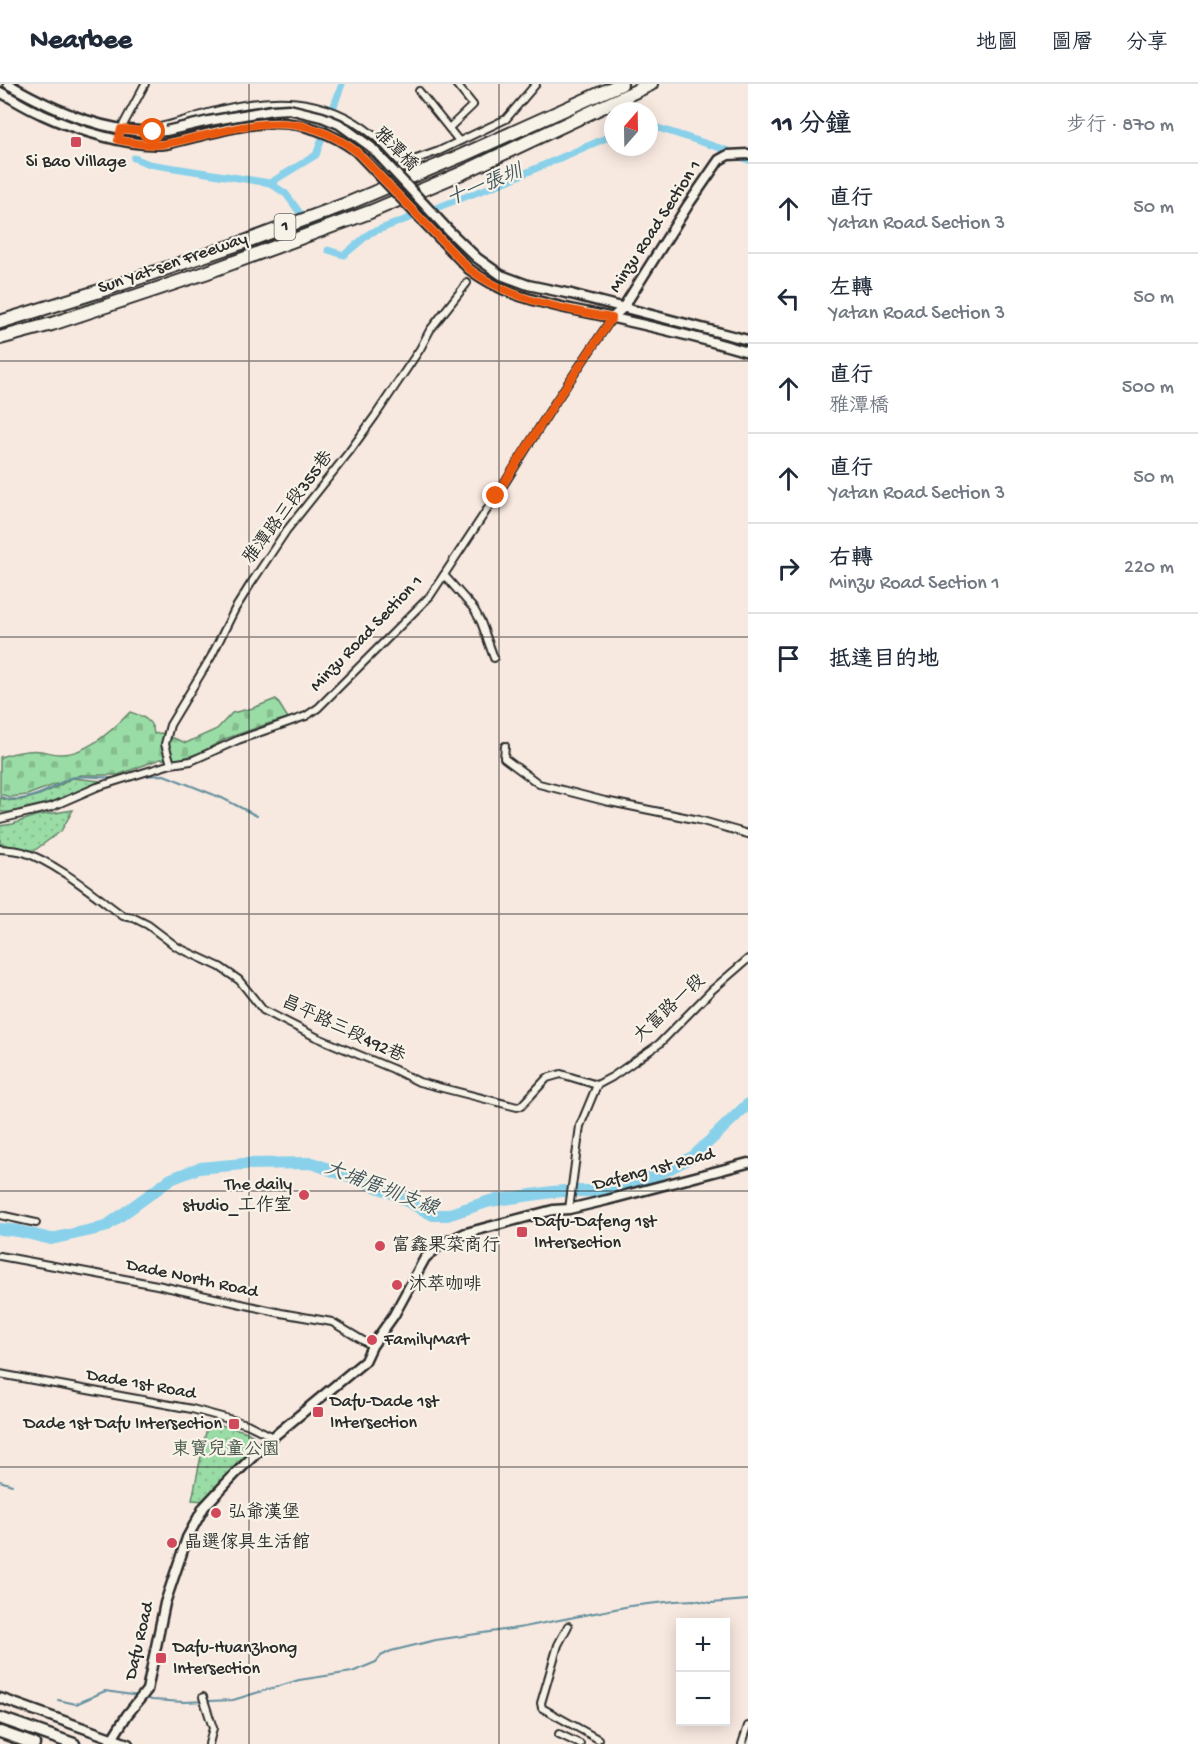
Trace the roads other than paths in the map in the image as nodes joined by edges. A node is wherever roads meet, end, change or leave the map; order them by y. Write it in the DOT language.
graph roads {
  1 [pos="8,84"];
  2 [pos="145,84"];
  3 [pos="456,84"];
  4 [pos="536,84"];
  5 [pos="621,84"];
  6 [pos="651,84"];
  7 [pos="0,92"];
  8 [pos="419,92"];
  9 [pos="449,128"];
  10 [pos="121,129"];
  11 [pos="118,140"];
  12 [pos="459,141"];
  13 [pos="748,154"];
  14 [pos="467,283"];
  15 [pos="622,308"];
  16 [pos="612,318"];
  17 [pos="0,322"];
  18 [pos="0,338"];
  19 [pos="748,340"];
  20 [pos="748,352"];
  21 [pos="444,575"];
  22 [pos="494,658"];
  23 [pos="505,746"];
  24 [pos="171,764"];
  25 [pos="0,819"];
  26 [pos="748,834"];
  27 [pos="0,849"];
  28 [pos="748,959"];
  29 [pos="597,1085"];
  30 [pos="748,1163"];
  31 [pos="569,1209"];
  32 [pos="0,1215"];
  33 [pos="36,1223"];
  34 [pos="0,1256"];
  35 [pos="372,1346"];
  36 [pos="0,1374"];
  37 [pos="273,1437"];
  38 [pos="568,1626"];
  39 [pos="203,1697"];
  40 [pos="0,1698"];
  41 [pos="0,1718"];
  42 [pos="748,1726"];
  43 [pos="0,1732"];
  44 [pos="559,1734"];
  45 [pos="598,1739"];
  46 [pos="111,1741"];
  47 [pos="34,1744"];
  48 [pos="74,1744"];
  49 [pos="128,1744"];
  50 [pos="209,1744"];
  51 [pos="580,1744"];
  52 [pos="742,1744"];
  1 -- 10 [label="street, 雅潭橋"];
  2 -- 10 [label="street"];
  3 -- 9 [label="street"];
  4 -- 12 [label="street"];
  5 -- 17 [label="highway, Sun Yat-sen Freeway / 1"];
  6 -- 18 [label="highway, Sun Yat-sen Freeway / 1"];
  7 -- 11 [label="street, 雅潭橋"];
  8 -- 9 [label="street"];
  9 -- 12 [label="street"];
  10 -- 11 [label="street"];
  10 -- 12 [label="street"];
  10 -- 15 [label="street, 雅潭橋, bridge"];
  11 -- 16 [label="street, 雅潭橋, bridge"];
  13 -- 15 [label="street, Minzu Road Section 1"];
  14 -- 24 [label="street, 雅潭路三段355巷"];
  15 -- 16 [label="street, Minzu Road Section 1"];
  15 -- 19 [label="street, 雅潭橋"];
  16 -- 20 [label="street, 雅潭橋"];
  16 -- 21 [label="street, Minzu Road Section 1"];
  21 -- 22 [label="street"];
  21 -- 24 [label="street, Minzu Road Section 1"];
  23 -- 26 [label="street"];
  24 -- 25 [label="street, Minzu Road Section 1"];
  27 -- 29 [label="street, 昌平路三段492巷"];
  28 -- 29 [label="street, 大富路一段"];
  29 -- 31 [label="street"];
  30 -- 31 [label="street, Dafeng 1st Road"];
  31 -- 35 [label="street, Dafeng 1st Road"];
  32 -- 33 [label="street"];
  34 -- 35 [label="street, Dade North Road"];
  35 -- 37 [label="street, Dafu Road"];
  36 -- 37 [label="street, Dade 1st Road"];
  37 -- 46 [label="street, Dafu Road"];
  38 -- 45 [label="street"];
  39 -- 50 [label="street"];
  40 -- 46 [label="street"];
  41 -- 48 [label="highway"];
  42 -- 52 [label="street"];
  43 -- 47 [label="highway"];
  44 -- 51 [label="street"];
  46 -- 49 [label="street"];
}
